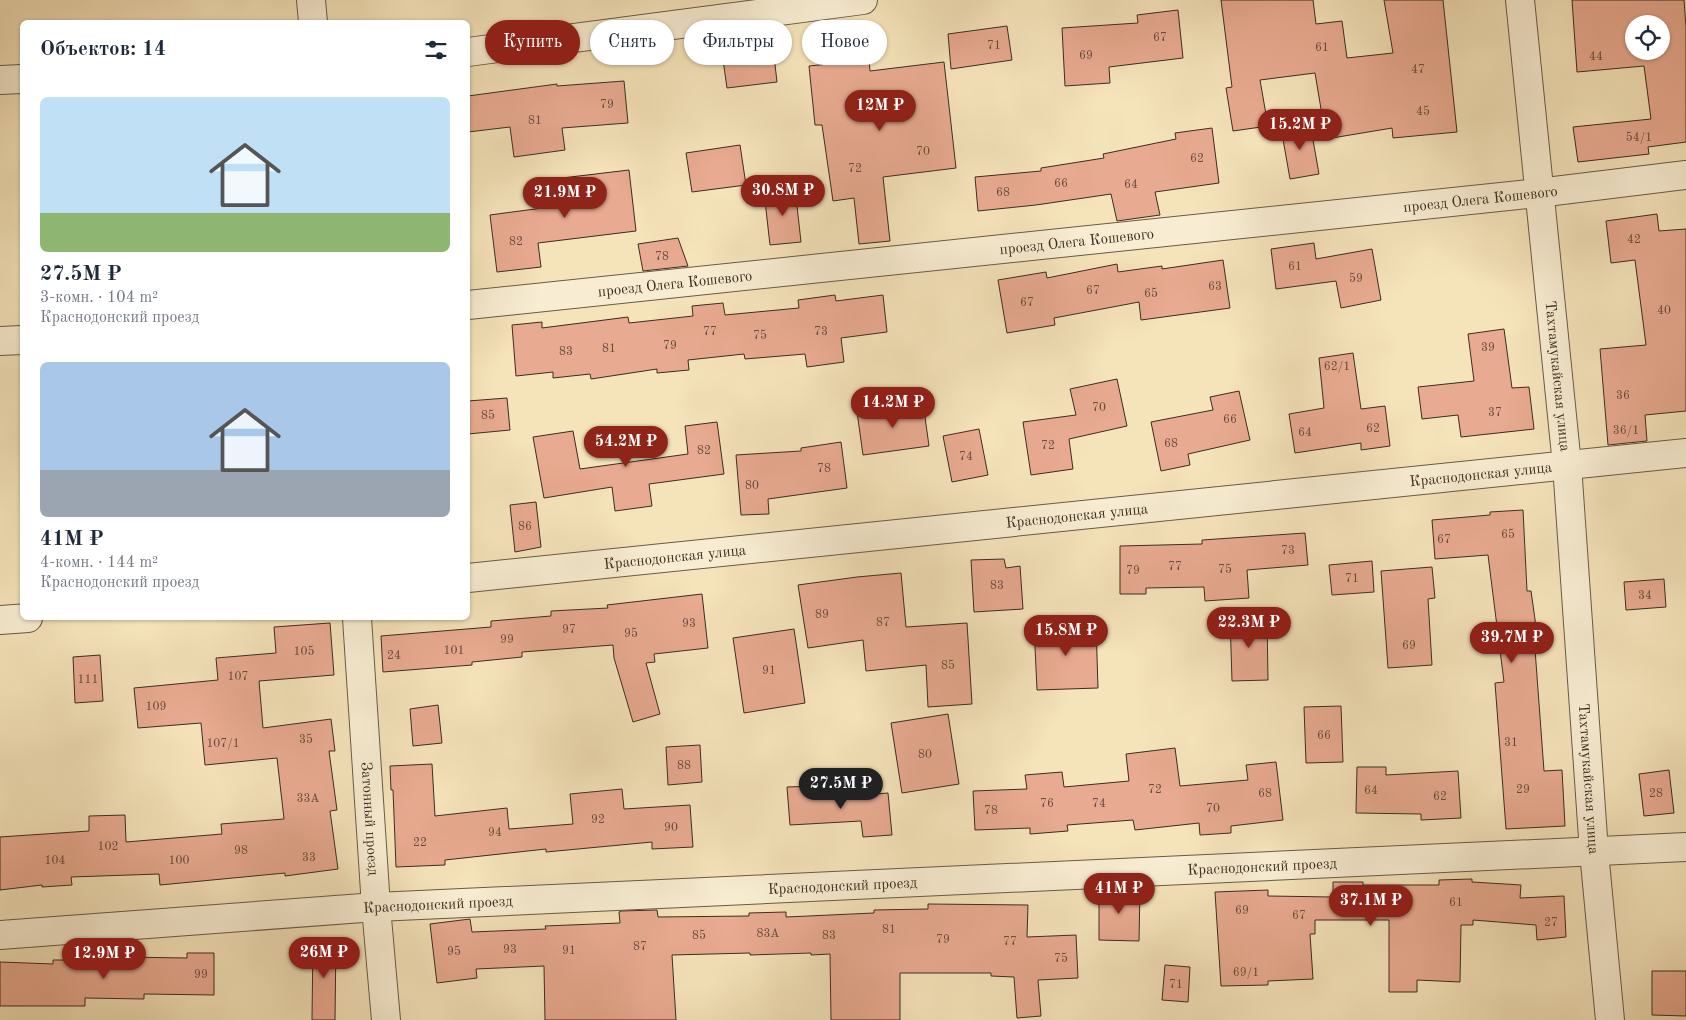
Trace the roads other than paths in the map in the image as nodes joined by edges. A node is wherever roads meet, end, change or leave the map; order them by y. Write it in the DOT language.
graph roads {
  1 [pos="311,0"];
  2 [pos="862,0"];
  3 [pos="1520,0"];
  4 [pos="313,20"];
  5 [pos="470,52"];
  6 [pos="20,79"];
  7 [pos="0,80"];
  8 [pos="1686,175"];
  9 [pos="1538,193"];
  10 [pos="470,306"];
  11 [pos="20,340"];
  12 [pos="0,341"];
  13 [pos="1686,453"];
  14 [pos="1568,465"];
  15 [pos="470,578"];
  16 [pos="20,619"];
  17 [pos="0,620"];
  18 [pos="357,620"];
  19 [pos="1686,847"];
  20 [pos="1594,852"];
  21 [pos="376,907"];
  22 [pos="0,935"];
  23 [pos="386,1020"];
  24 [pos="1610,1020"];
  1 -- 4 [label="street"];
  2 -- 5 [label="street"];
  3 -- 9 [label="street, Тахтамукайская улица"];
  6 -- 7 [label="street"];
  8 -- 9 [label="street, проезд Олега Кошевого"];
  9 -- 10 [label="street, проезд Олега Кошевого"];
  9 -- 14 [label="street, Тахтамукайская улица"];
  11 -- 12 [label="street"];
  13 -- 14 [label="street, Краснодонская улица"];
  14 -- 15 [label="street, Краснодонская улица"];
  14 -- 20 [label="street, Тахтамукайская улица"];
  16 -- 17 [label="street"];
  18 -- 21 [label="street, Затонный проезд"];
  19 -- 20 [label="street, Краснодонский проезд"];
  20 -- 21 [label="street, Краснодонский проезд"];
  20 -- 24 [label="street, Тахтамукайская улица"];
  21 -- 22 [label="street, Краснодонский проезд"];
  21 -- 23 [label="street, Затонный проезд"];
}
